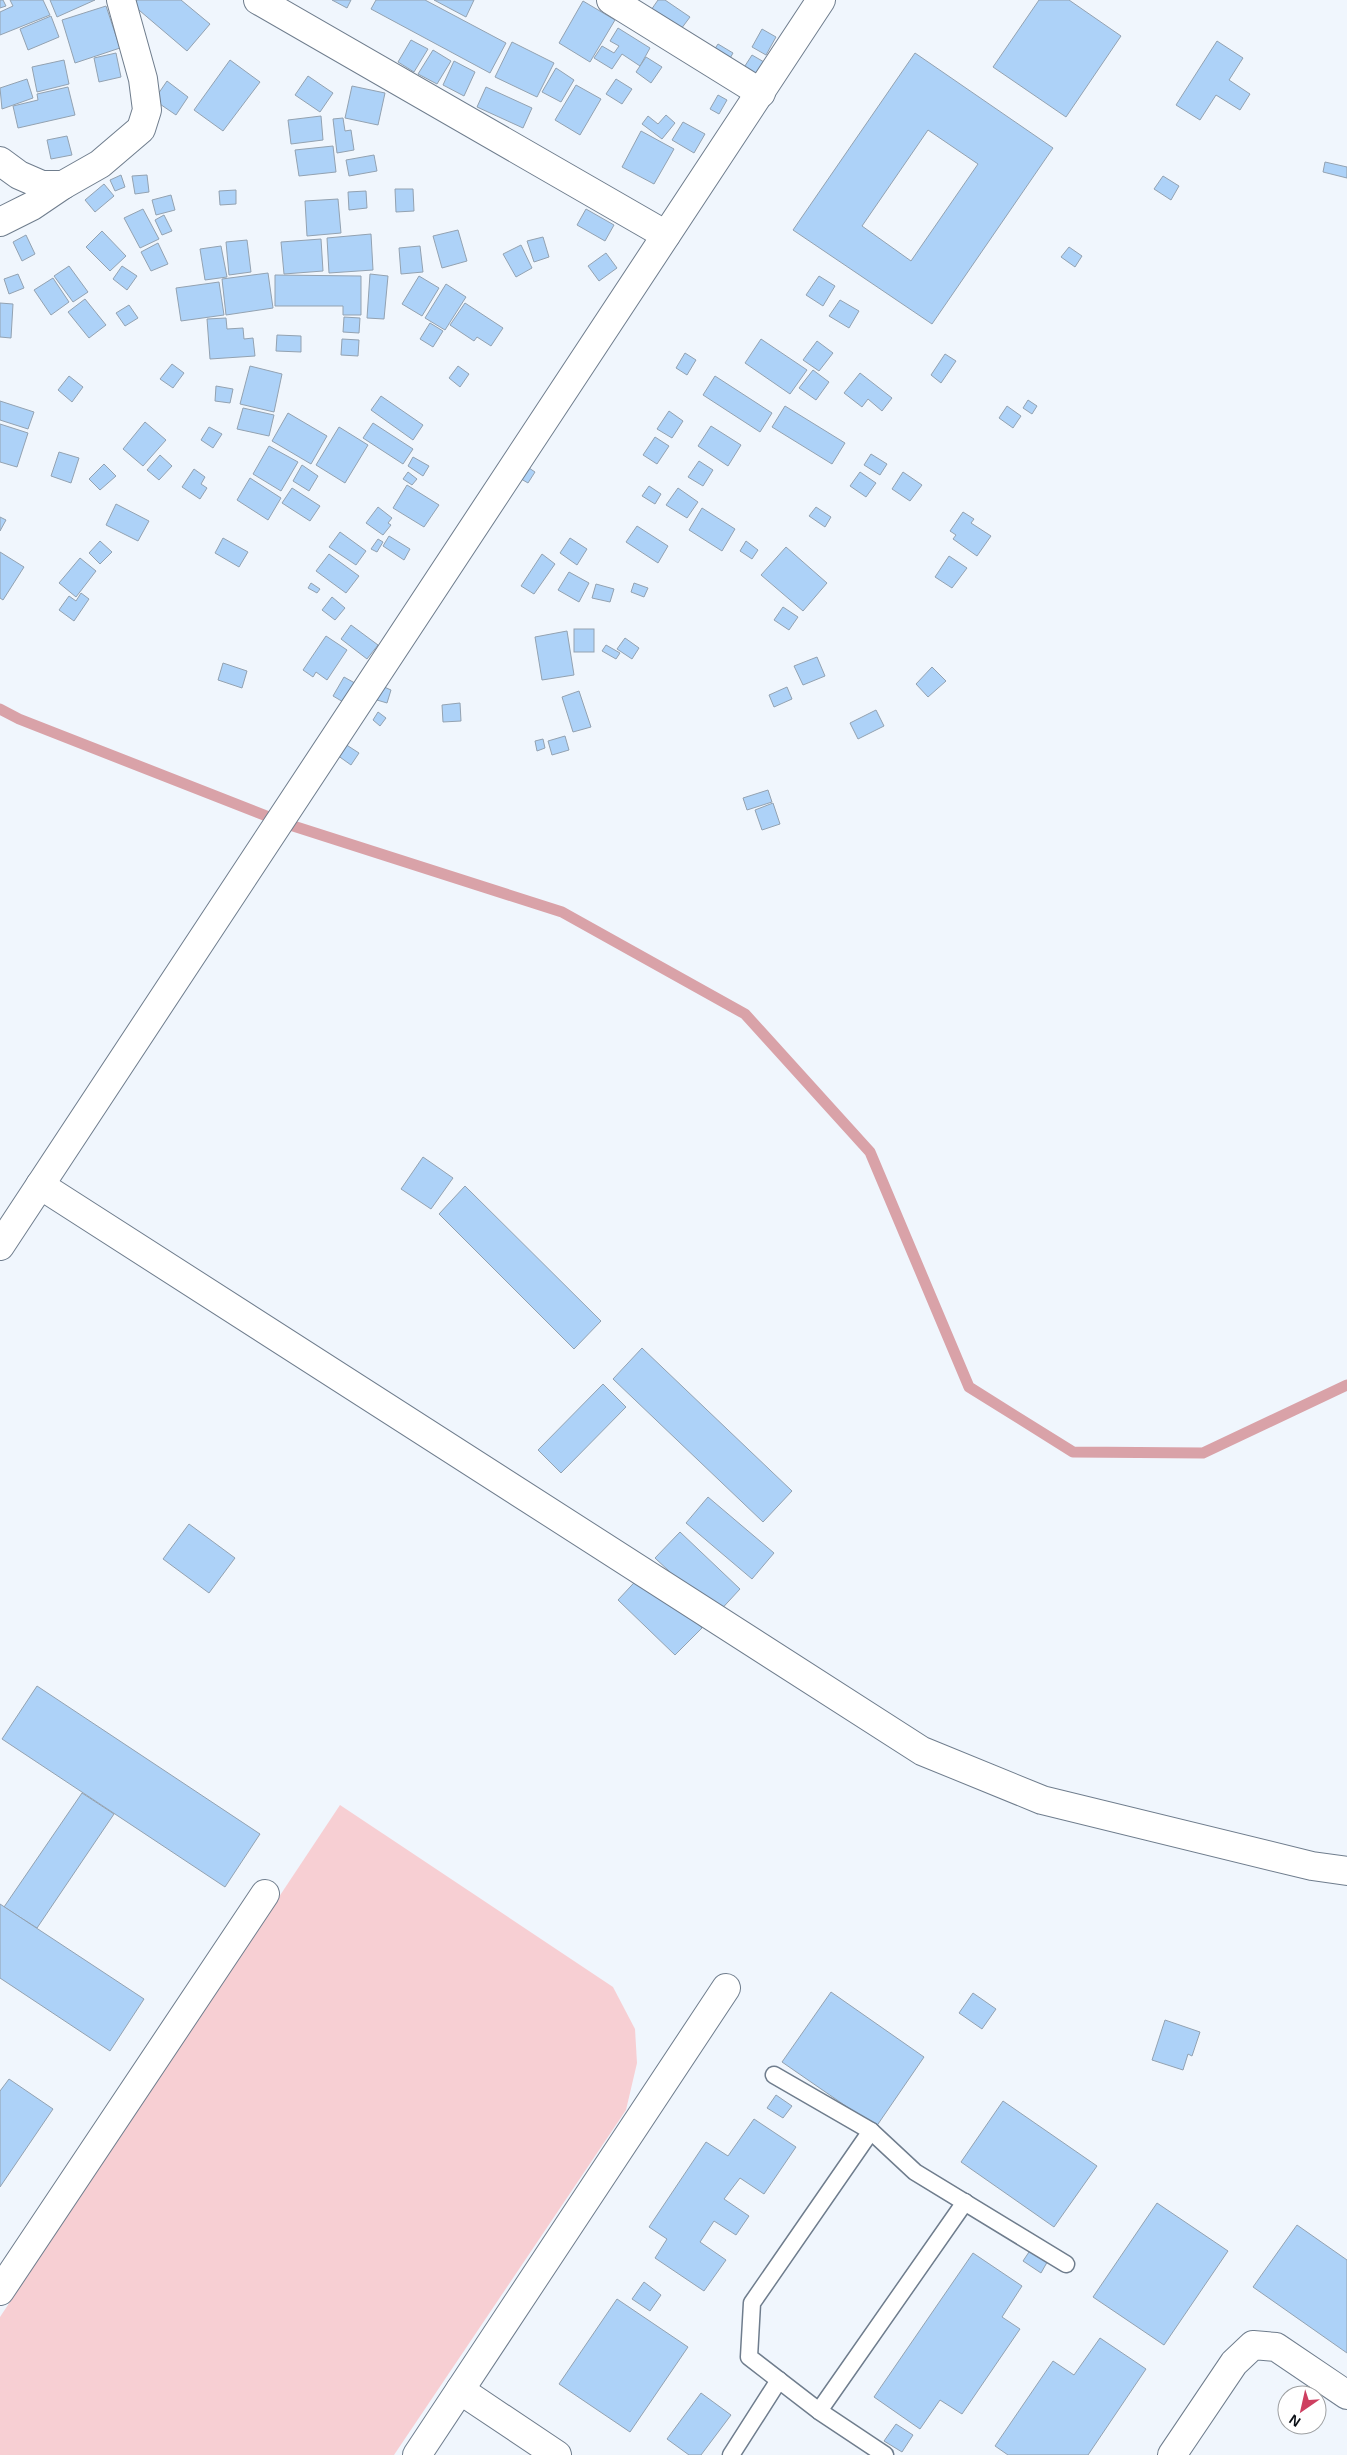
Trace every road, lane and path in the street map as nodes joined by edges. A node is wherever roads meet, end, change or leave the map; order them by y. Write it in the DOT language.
graph roads {
  1 [pos="121,0"];
  2 [pos="258,0"];
  3 [pos="611,0"];
  4 [pos="821,0"];
  5 [pos="761,93"];
  6 [pos="0,161"];
  7 [pos="63,185"];
  8 [pos="0,222"];
  9 [pos="666,234"];
  10 [pos="40,1185"];
  11 [pos="0,1246"];
  12 [pos="1347,1871"];
  13 [pos="265,1894"];
  14 [pos="726,1988"];
  15 [pos="774,2075"];
  16 [pos="871,2131"];
  17 [pos="965,2202"];
  18 [pos="1066,2264"];
  19 [pos="0,2291"];
  20 [pos="779,2380"];
  21 [pos="460,2390"];
  22 [pos="1347,2395"];
  23 [pos="819,2411"];
  24 [pos="417,2455"];
  25 [pos="557,2455"];
  26 [pos="732,2455"];
  27 [pos="886,2455"];
  28 [pos="1172,2455"];
  1 -- 7 [label="street"];
  2 -- 9 [label="street"];
  3 -- 5 [label="street"];
  4 -- 5 [label="street"];
  5 -- 9 [label="street"];
  6 -- 7 [label="street"];
  7 -- 8 [label="street"];
  9 -- 10 [label="street"];
  10 -- 11 [label="street"];
  10 -- 12 [label="street"];
  13 -- 19 [label="street"];
  14 -- 21 [label="street"];
  15 -- 16 [label="lane"];
  16 -- 17 [label="lane"];
  16 -- 20 [label="lane"];
  17 -- 18 [label="lane"];
  17 -- 23 [label="lane"];
  20 -- 23 [label="lane"];
  20 -- 26 [label="lane"];
  21 -- 24 [label="street"];
  21 -- 25 [label="street"];
  22 -- 28 [label="street"];
  23 -- 27 [label="lane"];
}
